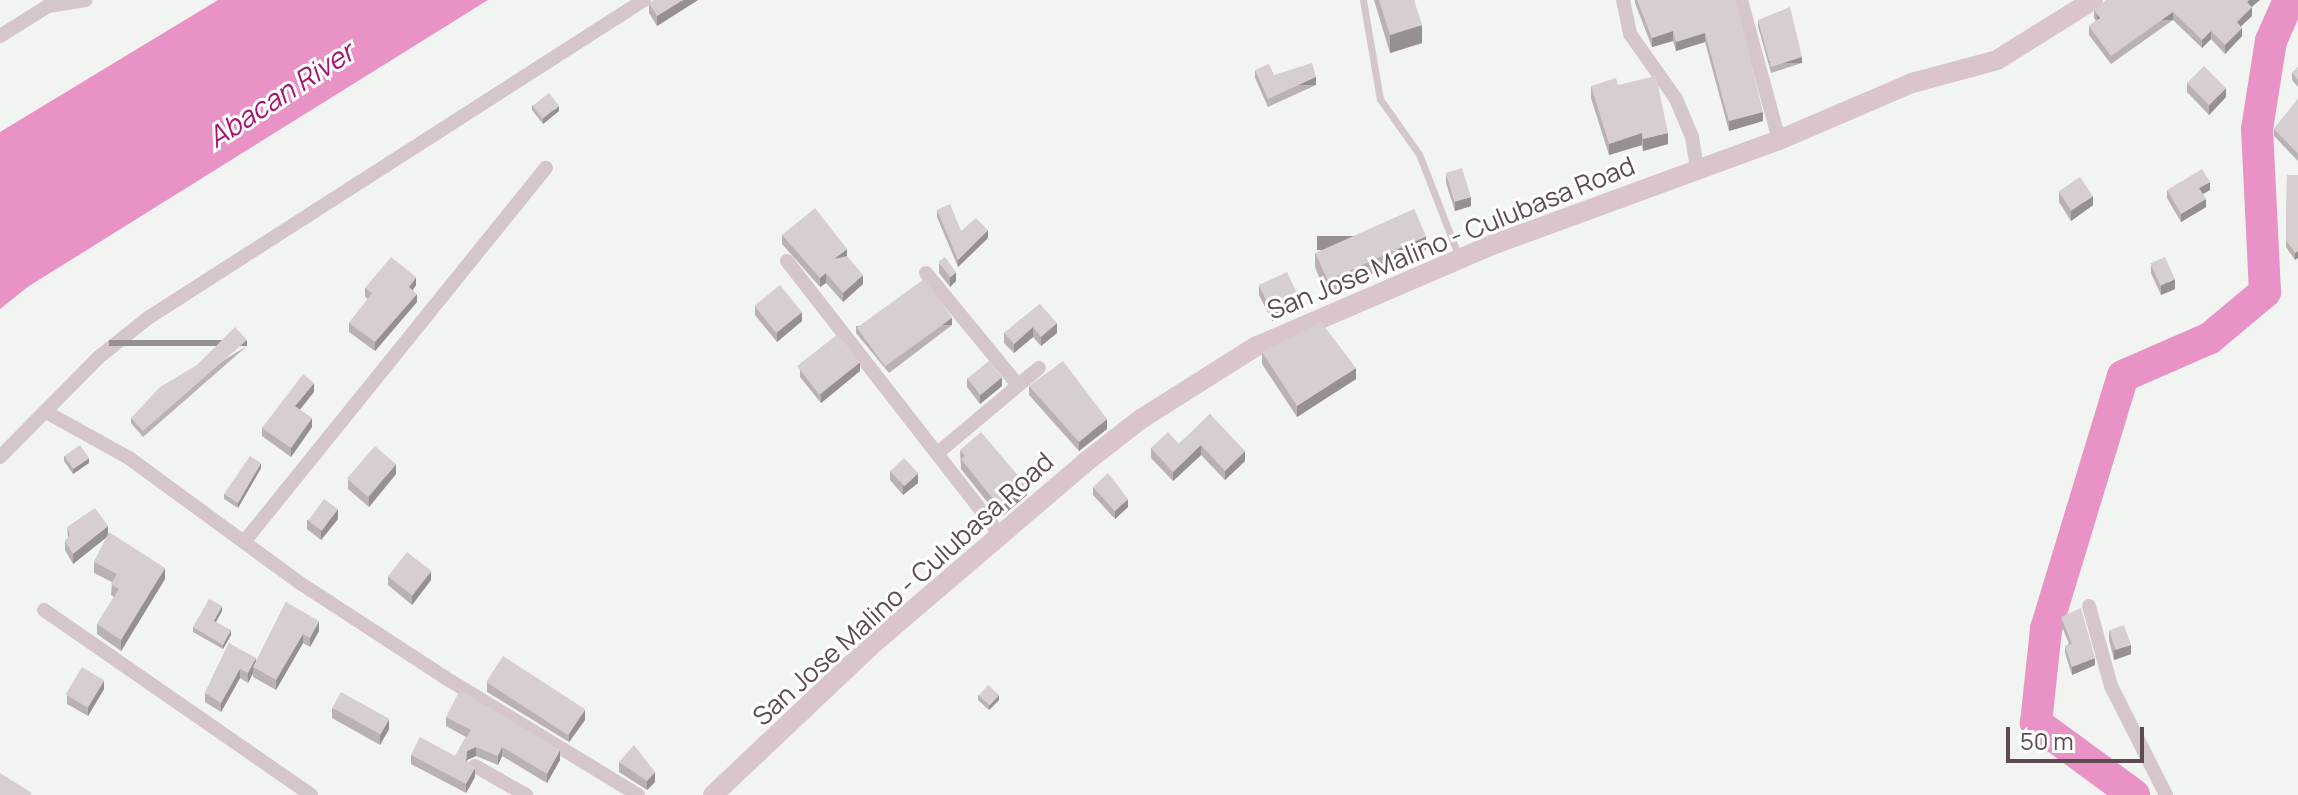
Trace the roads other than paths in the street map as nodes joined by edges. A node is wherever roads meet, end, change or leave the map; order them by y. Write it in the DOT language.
graph roads {
  1 [pos="86,0"];
  2 [pos="644,0"];
  3 [pos="1363,0"];
  4 [pos="1623,0"];
  5 [pos="1741,0"];
  6 [pos="2093,0"];
  7 [pos="0,36"];
  8 [pos="1779,140"];
  9 [pos="546,168"];
  10 [pos="1697,170"];
  11 [pos="1460,259"];
  12 [pos="787,261"];
  13 [pos="926,273"];
  14 [pos="1039,368"];
  15 [pos="1018,385"];
  16 [pos="46,412"];
  17 [pos="940,451"];
  18 [pos="0,457"];
  19 [pos="1000,535"];
  20 [pos="244,542"];
  21 [pos="2089,606"];
  22 [pos="44,610"];
  23 [pos="475,766"];
  24 [pos="311,795"];
  25 [pos="526,795"];
  26 [pos="638,795"];
  27 [pos="713,795"];
  28 [pos="2166,795"];
  1 -- 7 [label="street"];
  2 -- 16 [label="street"];
  3 -- 11 [label="lane"];
  4 -- 10 [label="street"];
  5 -- 8 [label="street"];
  6 -- 8 [label="street, San Jose Malino - Culubasa Road"];
  8 -- 10 [label="street, San Jose Malino - Culubasa Road"];
  9 -- 20 [label="street"];
  10 -- 11 [label="street, San Jose Malino - Culubasa Road"];
  11 -- 19 [label="street, San Jose Malino - Culubasa Road"];
  12 -- 17 [label="street"];
  13 -- 15 [label="street"];
  14 -- 15 [label="street"];
  15 -- 17 [label="street"];
  16 -- 18 [label="street"];
  16 -- 20 [label="street"];
  17 -- 19 [label="street"];
  19 -- 27 [label="street, San Jose Malino - Culubasa Road"];
  20 -- 26 [label="street"];
  21 -- 28 [label="street"];
  22 -- 24 [label="street"];
  23 -- 25 [label="street"];
}
